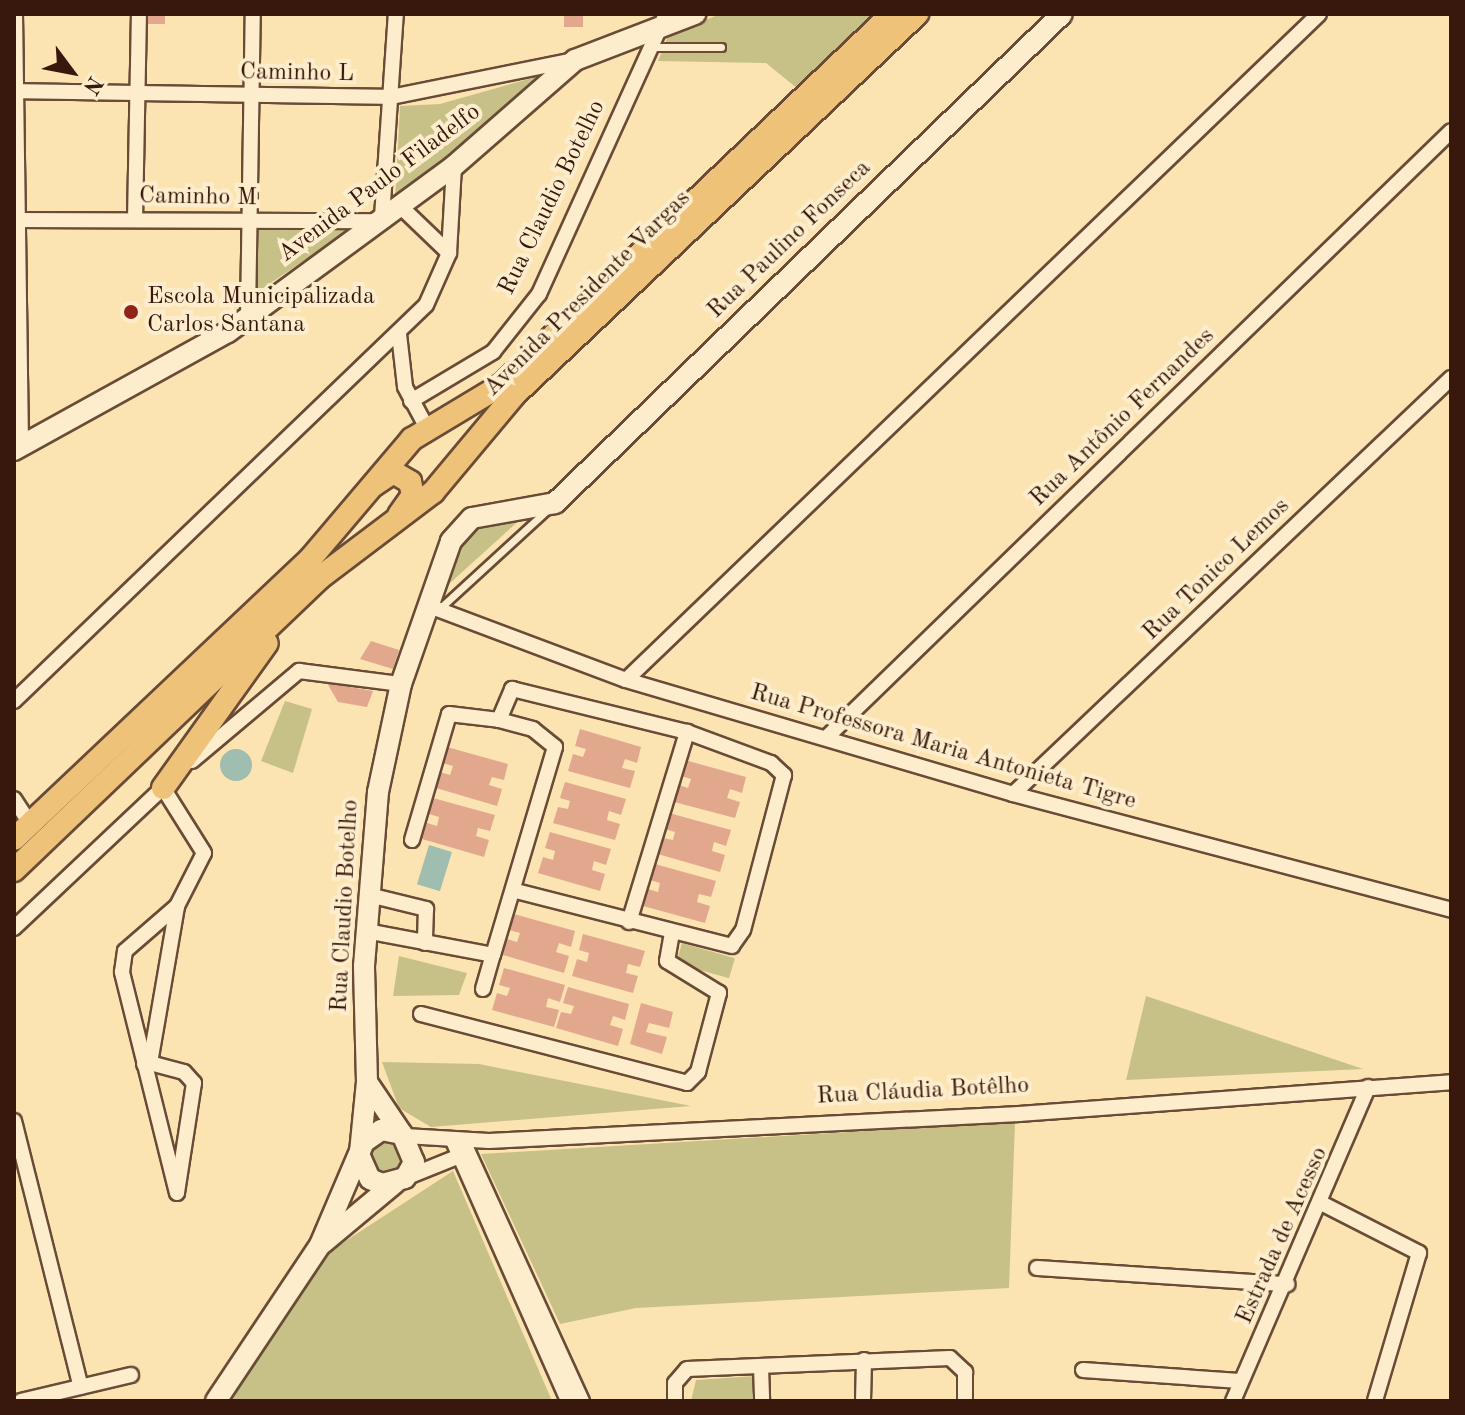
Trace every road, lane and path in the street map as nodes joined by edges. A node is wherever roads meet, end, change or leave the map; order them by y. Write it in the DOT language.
graph roads {
  1 [pos="15,14"];
  2 [pos="139,14"];
  3 [pos="253,14"];
  4 [pos="396,14"];
  5 [pos="695,14"];
  6 [pos="892,14"];
  7 [pos="917,14"];
  8 [pos="1062,14"];
  9 [pos="1319,14"];
  10 [pos="658,31"];
  11 [pos="721,47"];
  12 [pos="575,60"];
  13 [pos="14,91"];
  14 [pos="137,93"];
  15 [pos="251,96"];
  16 [pos="391,97"];
  17 [pos="1451,131"];
  18 [pos="454,166"];
  19 [pos="386,215"];
  20 [pos="18,220"];
  21 [pos="135,220"];
  22 [pos="254,221"];
  23 [pos="449,253"];
  24 [pos="248,316"];
  25 [pos="399,334"];
  26 [pos="1451,378"];
  27 [pos="411,401"];
  28 [pos="427,428"];
  29 [pos="18,444"];
  30 [pos="360,497"];
  31 [pos="555,503"];
  32 [pos="384,530"];
  33 [pos="299,598"];
  34 [pos="431,612"];
  35 [pos="626,680"];
  36 [pos="401,684"];
  37 [pos="14,701"];
  38 [pos="499,720"];
  39 [pos="687,732"];
  40 [pos="826,738"];
  41 [pos="163,788"];
  42 [pos="1013,794"];
  43 [pos="14,799"];
  44 [pos="22,831"];
  45 [pos="412,840"];
  46 [pos="14,870"];
  47 [pos="513,890"];
  48 [pos="369,895"];
  49 [pos="177,906"];
  50 [pos="1451,910"];
  51 [pos="629,922"];
  52 [pos="14,928"];
  53 [pos="366,931"];
  54 [pos="672,934"];
  55 [pos="425,943"];
  56 [pos="493,955"];
  57 [pos="483,989"];
  58 [pos="421,1014"];
  59 [pos="145,1064"];
  60 [pos="367,1082"];
  61 [pos="1451,1082"];
  62 [pos="1368,1087"];
  63 [pos="14,1121"];
  64 [pos="403,1135"];
  65 [pos="461,1148"];
  66 [pos="360,1154"];
  67 [pos="400,1181"];
  68 [pos="1323,1204"];
  69 [pos="320,1245"];
  70 [pos="1037,1268"];
  71 [pos="1287,1284"];
  72 [pos="864,1360"];
  73 [pos="761,1367"];
  74 [pos="1083,1370"];
  75 [pos="131,1375"];
  76 [pos="1240,1381"];
  77 [pos="81,1387"];
  78 [pos="21,1401"];
  79 [pos="216,1401"];
  80 [pos="568,1401"];
  81 [pos="582,1401"];
  82 [pos="675,1401"];
  83 [pos="762,1401"];
  84 [pos="863,1401"];
  85 [pos="965,1401"];
  86 [pos="1233,1401"];
  87 [pos="1375,1401"];
  1 -- 13 [label="street"];
  2 -- 14 [label="street"];
  3 -- 15 [label="street"];
  4 -- 16 [label="street"];
  5 -- 10 [label="street, Avenida Paulo Filadelfo"];
  6 -- 28 [label="main road, Avenida Presidente Vargas"];
  7 -- 32 [label="main road, Avenida Presidente Vargas"];
  8 -- 31 [label="street, Rua Paulino Fonseca"];
  9 -- 35 [label="street"];
  10 -- 11 [label="lane, Avenida Paulo Filadelfo"];
  10 -- 12 [label="street, Avenida Paulo Filadelfo"];
  10 -- 27 [label="street, Rua Claudio Botelho"];
  12 -- 16 [label="street, Caminho L"];
  12 -- 18 [label="street, Avenida Paulo Filadelfo"];
  13 -- 14 [label="street, Caminho L"];
  13 -- 20 [label="street"];
  14 -- 15 [label="street, Caminho L"];
  14 -- 21 [label="street"];
  15 -- 16 [label="street, Caminho L"];
  15 -- 22 [label="street"];
  16 -- 19 [label="street"];
  17 -- 40 [label="street, Rua Antônio Fernandes"];
  18 -- 19 [label="street, Avenida Paulo Filadelfo"];
  18 -- 23 [label="street"];
  19 -- 22 [label="street, Caminho M"];
  19 -- 23 [label="street"];
  19 -- 24 [label="street, Avenida Paulo Filadelfo"];
  20 -- 21 [label="street, Caminho M"];
  20 -- 29 [label="street"];
  21 -- 22 [label="street, Caminho M"];
  22 -- 24 [label="street"];
  23 -- 25 [label="street"];
  24 -- 29 [label="street, Avenida Paulo Filadelfo"];
  25 -- 27 [label="street"];
  25 -- 37 [label="street"];
  26 -- 42 [label="street, Rua Tonico Lemos"];
  27 -- 28 [label="street"];
  28 -- 30 [label="main road, Avenida Presidente Vargas"];
  30 -- 32 [label="main road"];
  30 -- 44 [label="main road, Avenida Presidente Vargas"];
  31 -- 34 [label="lane, Rua Paulino Fonseca"];
  31 -- 34 [label="street"];
  32 -- 33 [label="main road, Avenida Presidente Vargas"];
  33 -- 41 [label="main road"];
  33 -- 46 [label="main road, Avenida Presidente Vargas"];
  34 -- 35 [label="street, Rua Professora Maria Antonieta Tigre"];
  34 -- 36 [label="street, Rua Claudio Botelho"];
  35 -- 40 [label="street, Rua Professora Maria Antonieta Tigre"];
  36 -- 41 [label="street"];
  36 -- 48 [label="street, Rua Claudio Botelho"];
  38 -- 39 [label="street"];
  38 -- 45 [label="street"];
  38 -- 47 [label="street"];
  39 -- 51 [label="street"];
  39 -- 54 [label="street"];
  40 -- 42 [label="street, Rua Professora Maria Antonieta Tigre"];
  41 -- 49 [label="street"];
  41 -- 52 [label="street"];
  42 -- 50 [label="street, Rua Professora Maria Antonieta Tigre"];
  43 -- 44 [label="street"];
  47 -- 51 [label="street"];
  47 -- 56 [label="street"];
  48 -- 53 [label="street, Rua Claudio Botelho"];
  48 -- 55 [label="street"];
  49 -- 59 [label="street"];
  49 -- 59 [label="street"];
  51 -- 54 [label="street"];
  53 -- 55 [label="street"];
  53 -- 60 [label="street, Rua Claudio Botelho"];
  54 -- 58 [label="street"];
  55 -- 56 [label="street"];
  56 -- 57 [label="street"];
  59 -- 59 [label="street"];
  60 -- 64 [label="street"];
  60 -- 66 [label="street, Rua Claudio Botelho"];
  61 -- 62 [label="street, Rua Cláudia Botêlho"];
  62 -- 65 [label="street, Rua Cláudia Botêlho"];
  62 -- 68 [label="street, Estrada de Acesso"];
  63 -- 77 [label="street"];
  64 -- 65 [label="street, Rua Cláudia Botêlho"];
  64 -- 66 [label="street"];
  64 -- 67 [label="street"];
  65 -- 67 [label="street"];
  65 -- 80 [label="street"];
  65 -- 81 [label="street"];
  66 -- 67 [label="street"];
  66 -- 69 [label="street, Rua Claudio Botelho"];
  67 -- 69 [label="street"];
  68 -- 71 [label="street, Estrada de Acesso"];
  68 -- 87 [label="street"];
  69 -- 79 [label="street, Rua Claudio Botelho"];
  70 -- 71 [label="street"];
  71 -- 76 [label="street, Estrada de Acesso"];
  72 -- 73 [label="street"];
  72 -- 84 [label="street"];
  72 -- 85 [label="street"];
  73 -- 82 [label="street"];
  73 -- 83 [label="street"];
  74 -- 76 [label="street"];
  75 -- 77 [label="street"];
  76 -- 86 [label="street, Estrada de Acesso"];
  77 -- 78 [label="street"];
}
